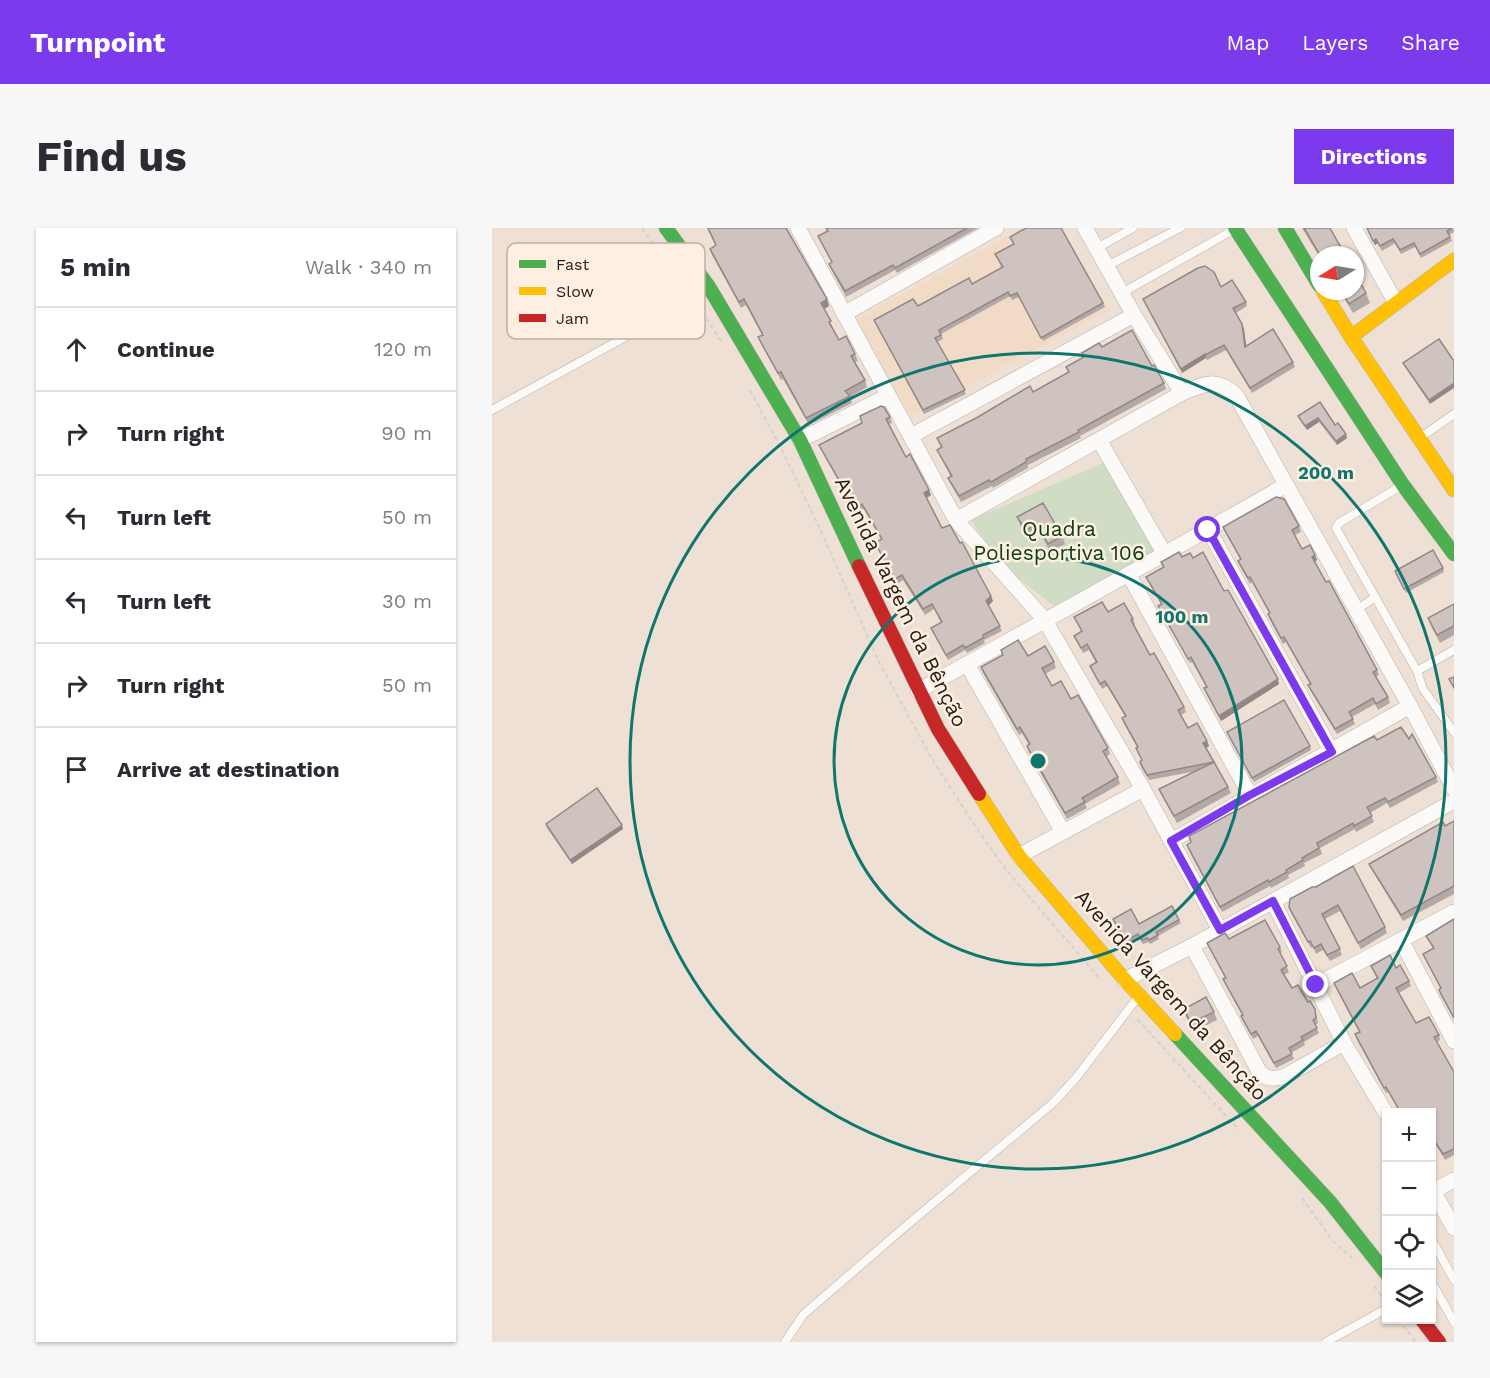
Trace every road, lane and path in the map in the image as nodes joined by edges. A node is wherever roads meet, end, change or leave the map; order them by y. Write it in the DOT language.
graph roads {
  1 [pos="666,228"];
  2 [pos="996,228"];
  3 [pos="1085,228"];
  4 [pos="1133,228"];
  5 [pos="1180,228"];
  6 [pos="1235,228"];
  7 [pos="1285,228"];
  8 [pos="1354,228"];
  9 [pos="802,230"];
  10 [pos="677,243"];
  11 [pos="1097,248"];
  12 [pos="1454,260"];
  13 [pos="1107,266"];
  14 [pos="1310,270"];
  15 [pos="705,281"];
  16 [pos="709,286"];
  17 [pos="705,289"];
  18 [pos="1122,292"];
  19 [pos="1328,300"];
  20 [pos="1396,303"];
  21 [pos="843,314"];
  22 [pos="1134,315"];
  23 [pos="1351,338"];
  24 [pos="622,339"];
  25 [pos="1182,393"];
  26 [pos="888,396"];
  27 [pos="492,410"];
  28 [pos="1454,414"];
  29 [pos="911,436"];
  30 [pos="1419,439"];
  31 [pos="800,440"];
  32 [pos="1099,440"];
  33 [pos="1286,485"];
  34 [pos="1403,485"];
  35 [pos="1454,490"];
  36 [pos="956,520"];
  37 [pos="1208,530"];
  38 [pos="1164,553"];
  39 [pos="1454,555"];
  40 [pos="1129,575"];
  41 [pos="1374,598"];
  42 [pos="1356,610"];
  43 [pos="1044,619"];
  44 [pos="1454,650"];
  45 [pos="967,664"];
  46 [pos="1418,671"];
  47 [pos="918,691"];
  48 [pos="1410,706"];
  49 [pos="1454,732"];
  50 [pos="1332,752"];
  51 [pos="1143,789"];
  52 [pos="1454,789"];
  53 [pos="1250,795"];
  54 [pos="1454,801"];
  55 [pos="1063,832"];
  56 [pos="1171,841"];
  57 [pos="1019,856"];
  58 [pos="1273,901"];
  59 [pos="1454,912"];
  60 [pos="1220,930"];
  61 [pos="1401,940"];
  62 [pos="1192,946"];
  63 [pos="1125,980"];
  64 [pos="1316,985"];
  65 [pos="1139,995"];
  66 [pos="1454,1041"];
  67 [pos="1344,1043"];
  68 [pos="1383,1108"];
  69 [pos="1454,1180"];
  70 [pos="1436,1189"];
  71 [pos="1436,1198"];
  72 [pos="1454,1228"];
  73 [pos="1436,1249"];
  74 [pos="1384,1270"];
  75 [pos="1454,1280"];
  76 [pos="1436,1291"];
  77 [pos="1382,1311"];
  78 [pos="1454,1322"];
  79 [pos="1402,1324"];
  80 [pos="1425,1324"];
  81 [pos="785,1342"];
  82 [pos="1326,1342"];
  83 [pos="1416,1342"];
  84 [pos="1439,1342"];
  1 -- 10 [label="street, Avenida Vargem da Bênção"];
  2 -- 21 [label="street"];
  3 -- 11 [label="street"];
  4 -- 11 [label="lane"];
  5 -- 13 [label="lane"];
  6 -- 18 [label="lane"];
  6 -- 34 [label="street"];
  7 -- 14 [label="street"];
  8 -- 20 [label="street"];
  9 -- 21 [label="street"];
  11 -- 13 [label="street"];
  12 -- 20 [label="street"];
  13 -- 18 [label="street"];
  15 -- 16 [label="street, Avenida Vargem da Bênção"];
  16 -- 17 [label="lane"];
  16 -- 31 [label="street, Avenida Vargem da Bênção"];
  18 -- 22 [label="street"];
  19 -- 23 [label="street"];
  20 -- 23 [label="street"];
  21 -- 26 [label="street"];
  22 -- 25 [label="street"];
  22 -- 29 [label="street"];
  23 -- 30 [label="street"];
  24 -- 27 [label="lane"];
  25 -- 32 [label="street"];
  25 -- 33 [label="street"];
  26 -- 29 [label="street"];
  26 -- 31 [label="street"];
  28 -- 30 [label="lane"];
  29 -- 36 [label="street"];
  30 -- 35 [label="street"];
  31 -- 47 [label="street, Avenida Vargem da Bênção"];
  32 -- 36 [label="street"];
  32 -- 38 [label="street"];
  33 -- 37 [label="street"];
  33 -- 42 [label="street"];
  34 -- 39 [label="street"];
  34 -- 41 [label="lane"];
  36 -- 43 [label="street"];
  37 -- 38 [label="street"];
  37 -- 50 [label="street"];
  38 -- 40 [label="street"];
  40 -- 43 [label="street"];
  40 -- 53 [label="street"];
  41 -- 42 [label="lane"];
  41 -- 46 [label="lane"];
  42 -- 48 [label="street"];
  43 -- 45 [label="street"];
  43 -- 51 [label="street"];
  44 -- 46 [label="lane"];
  45 -- 47 [label="street"];
  45 -- 55 [label="street"];
  46 -- 49 [label="lane"];
  47 -- 57 [label="street, Avenida Vargem da Bênção"];
  48 -- 50 [label="street"];
  48 -- 52 [label="street"];
  50 -- 53 [label="street"];
  51 -- 55 [label="street"];
  51 -- 56 [label="street"];
  53 -- 56 [label="street"];
  54 -- 58 [label="street"];
  55 -- 57 [label="street"];
  56 -- 60 [label="street"];
  57 -- 63 [label="street, Avenida Vargem da Bênção"];
  58 -- 60 [label="street"];
  58 -- 64 [label="street"];
  59 -- 61 [label="street"];
  60 -- 62 [label="street"];
  61 -- 64 [label="street"];
  61 -- 66 [label="street"];
  62 -- 63 [label="street"];
  62 -- 67 [label="street"];
  63 -- 65 [label="street, Avenida Vargem da Bênção"];
  64 -- 67 [label="street"];
  65 -- 74 [label="street, Avenida Vargem da Bênção"];
  65 -- 81 [label="lane"];
  67 -- 68 [label="street"];
  69 -- 70 [label="street"];
  71 -- 72 [label="street"];
  73 -- 75 [label="lane"];
  76 -- 78 [label="lane"];
  77 -- 82 [label="lane"];
  79 -- 83 [label="path"];
  80 -- 84 [label="street"];
}
